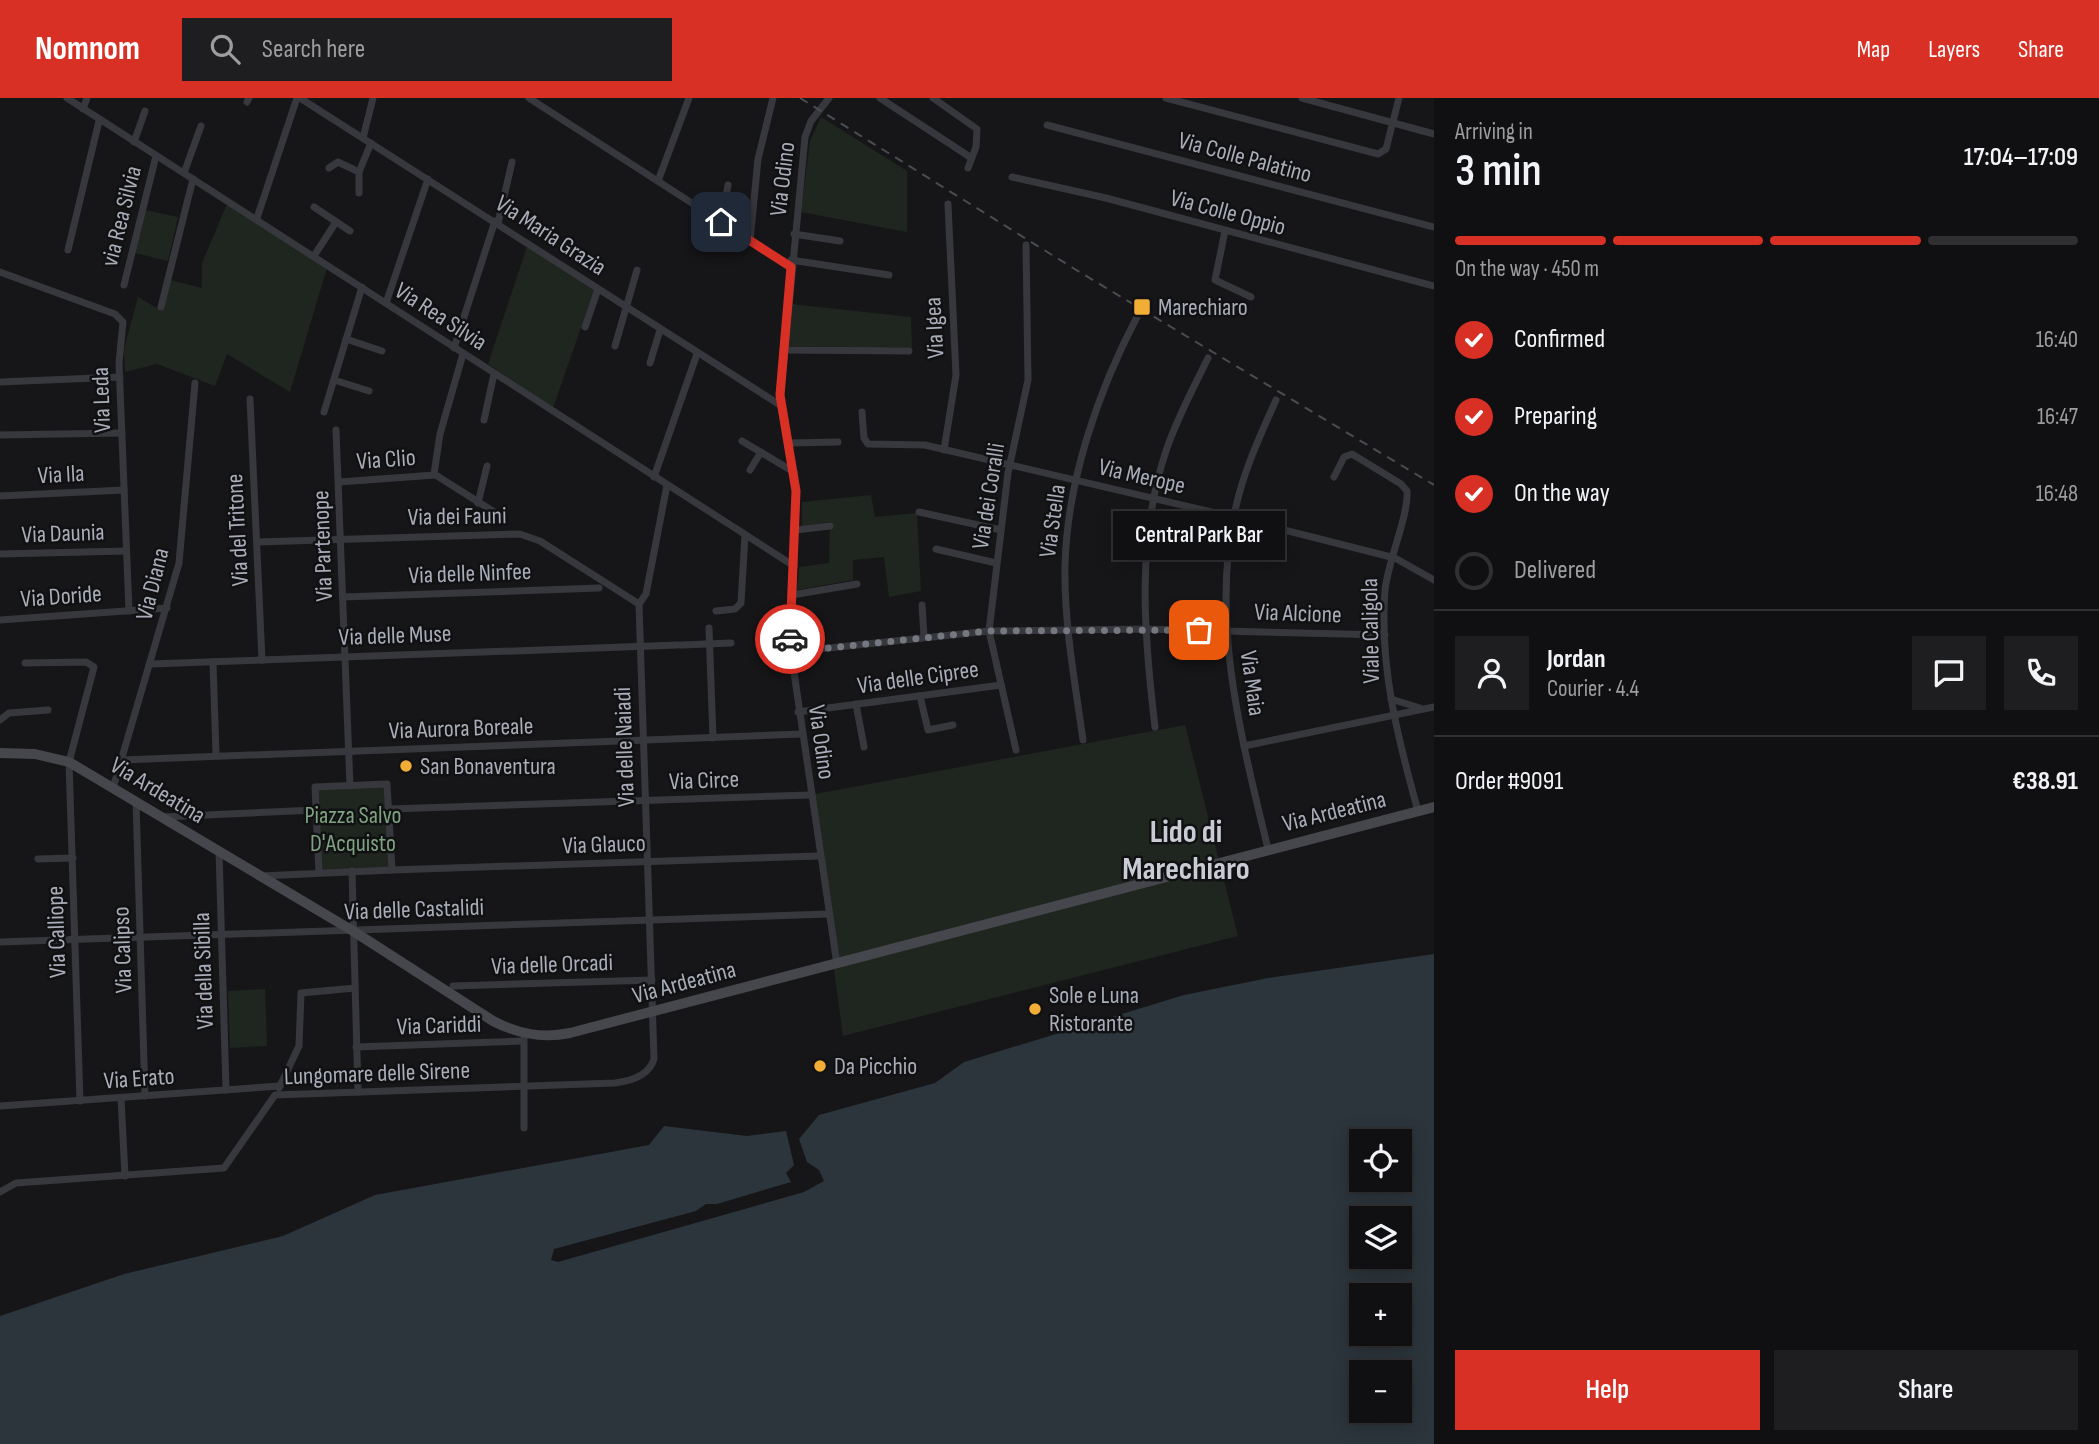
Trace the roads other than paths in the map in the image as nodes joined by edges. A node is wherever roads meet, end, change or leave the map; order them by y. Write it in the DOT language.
graph roads {
  1 [pos="67,98"];
  2 [pos="87,98"];
  3 [pos="298,98"];
  4 [pos="373,98"];
  5 [pos="529,98"];
  6 [pos="690,98"];
  7 [pos="772,98"];
  8 [pos="829,98"];
  9 [pos="880,98"];
  10 [pos="933,98"];
  11 [pos="1166,98"];
  12 [pos="1302,98"];
  13 [pos="1399,98"];
  14 [pos="83,109"];
  15 [pos="145,111"];
  16 [pos="99,121"];
  17 [pos="1392,123"];
  18 [pos="1047,125"];
  19 [pos="201,126"];
  20 [pos="1434,134"];
  21 [pos="363,138"];
  22 [pos="134,142"];
  23 [pos="371,143"];
  24 [pos="156,156"];
  25 [pos="970,157"];
  26 [pos="512,162"];
  27 [pos="329,168"];
  28 [pos="968,168"];
  29 [pos="359,172"];
  30 [pos="184,173"];
  31 [pos="1012,177"];
  32 [pos="194,179"];
  33 [pos="428,179"];
  34 [pos="658,181"];
  35 [pos="728,185"];
  36 [pos="359,193"];
  37 [pos="948,204"];
  38 [pos="314,208"];
  39 [pos="257,218"];
  40 [pos="336,222"];
  41 [pos="496,222"];
  42 [pos="721,222"];
  43 [pos="1434,227"];
  44 [pos="350,231"];
  45 [pos="1225,231"];
  46 [pos="794,234"];
  47 [pos="750,241"];
  48 [pos="840,241"];
  49 [pos="1026,245"];
  50 [pos="68,250"];
  51 [pos="314,256"];
  52 [pos="791,263"];
  53 [pos="637,270"];
  54 [pos="0,272"];
  55 [pos="888,275"];
  56 [pos="124,285"];
  57 [pos="1434,286"];
  58 [pos="362,287"];
  59 [pos="598,289"];
  60 [pos="1251,298"];
  61 [pos="386,303"];
  62 [pos="161,307"];
  63 [pos="628,309"];
  64 [pos="1137,317"];
  65 [pos="585,327"];
  66 [pos="660,330"];
  67 [pos="346,339"];
  68 [pos="615,346"];
  69 [pos="454,348"];
  70 [pos="783,350"];
  71 [pos="382,351"];
  72 [pos="909,351"];
  73 [pos="463,354"];
  74 [pos="697,354"];
  75 [pos="1208,358"];
  76 [pos="650,363"];
  77 [pos="494,374"];
  78 [pos="120,377"];
  79 [pos="334,380"];
  80 [pos="0,382"];
  81 [pos="195,383"];
  82 [pos="369,391"];
  83 [pos="250,399"];
  84 [pos="1276,400"];
  85 [pos="780,405"];
  86 [pos="324,412"];
  87 [pos="862,412"];
  88 [pos="484,420"];
  89 [pos="336,430"];
  90 [pos="122,433"];
  91 [pos="0,435"];
  92 [pos="742,441"];
  93 [pos="838,442"];
  94 [pos="790,443"];
  95 [pos="944,450"];
  96 [pos="761,452"];
  97 [pos="1010,465"];
  98 [pos="487,466"];
  99 [pos="750,470"];
  100 [pos="794,472"];
  101 [pos="435,475"];
  102 [pos="654,477"];
  103 [pos="1334,477"];
  104 [pos="1076,481"];
  105 [pos="338,482"];
  106 [pos="667,485"];
  107 [pos="124,490"];
  108 [pos="0,496"];
  109 [pos="1154,499"];
  110 [pos="478,503"];
  111 [pos="919,512"];
  112 [pos="499,515"];
  113 [pos="1233,516"];
  114 [pos="830,526"];
  115 [pos="796,530"];
  116 [pos="1001,530"];
  117 [pos="745,535"];
  118 [pos="341,538"];
  119 [pos="257,542"];
  120 [pos="936,549"];
  121 [pos="126,551"];
  122 [pos="0,554"];
  123 [pos="1391,556"];
  124 [pos="996,563"];
  125 [pos="794,566"];
  126 [pos="1434,580"];
  127 [pos="858,584"];
  128 [pos="599,588"];
  129 [pos="792,595"];
  130 [pos="343,597"];
  131 [pos="639,604"];
  132 [pos="922,605"];
  133 [pos="167,608"];
  134 [pos="128,611"];
  135 [pos="716,611"];
  136 [pos="0,620"];
  137 [pos="709,628"];
  138 [pos="1067,629"];
  139 [pos="1144,629"];
  140 [pos="989,631"];
  141 [pos="1227,631"];
  142 [pos="1385,635"];
  143 [pos="924,636"];
  144 [pos="731,643"];
  145 [pos="709,644"];
  146 [pos="639,647"];
  147 [pos="791,652"];
  148 [pos="345,656"];
  149 [pos="262,660"];
  150 [pos="213,662"];
  151 [pos="25,663"];
  152 [pos="151,664"];
  153 [pos="1000,685"];
  154 [pos="920,696"];
  155 [pos="1391,699"];
  156 [pos="856,704"];
  157 [pos="1434,707"];
  158 [pos="1424,709"];
  159 [pos="48,710"];
  160 [pos="798,712"];
  161 [pos="1393,715"];
  162 [pos="0,720"];
  163 [pos="953,725"];
  164 [pos="1155,727"];
  165 [pos="801,734"];
  166 [pos="713,738"];
  167 [pos="1083,740"];
  168 [pos="644,741"];
  169 [pos="1244,746"];
  170 [pos="863,747"];
  171 [pos="1016,750"];
  172 [pos="348,751"];
  173 [pos="0,752"];
  174 [pos="216,754"];
  175 [pos="122,760"];
  176 [pos="69,762"];
  177 [pos="350,786"];
  178 [pos="113,788"];
  179 [pos="810,795"];
  180 [pos="136,802"];
  181 [pos="645,802"];
  182 [pos="1434,807"];
  183 [pos="390,809"];
  184 [pos="316,810"];
  185 [pos="1418,811"];
  186 [pos="161,817"];
  187 [pos="1268,849"];
  188 [pos="219,851"];
  189 [pos="818,856"];
  190 [pos="73,858"];
  191 [pos="38,859"];
  192 [pos="648,862"];
  193 [pos="392,870"];
  194 [pos="352,872"];
  195 [pos="318,873"];
  196 [pos="260,876"];
  197 [pos="828,914"];
  198 [pos="649,921"];
  199 [pos="353,930"];
  200 [pos="221,936"];
  201 [pos="141,939"];
  202 [pos="0,942"];
  203 [pos="76,942"];
  204 [pos="836,964"];
  205 [pos="652,980"];
  206 [pos="453,986"];
  207 [pos="355,988"];
  208 [pos="652,1011"];
  209 [pos="525,1038"];
  210 [pos="356,1047"];
  211 [pos="280,1086"];
  212 [pos="523,1087"];
  213 [pos="226,1090"];
  214 [pos="358,1092"];
  215 [pos="275,1095"];
  216 [pos="145,1097"];
  217 [pos="121,1098"];
  218 [pos="80,1101"];
  219 [pos="0,1106"];
  220 [pos="524,1128"];
  221 [pos="125,1175"];
  222 [pos="0,1192"];
  1 -- 14 [label="street, Via Rea Silvia"];
  2 -- 14 [label="street"];
  3 -- 21 [label="street, Via Maria Grazia"];
  3 -- 39 [label="street"];
  4 -- 21 [label="street"];
  5 -- 34 [label="street"];
  6 -- 34 [label="street"];
  7 -- 47 [label="street"];
  8 -- 46 [label="street, Via Odino"];
  9 -- 25 [label="street"];
  10 -- 25 [label="street"];
  11 -- 17 [label="street"];
  12 -- 17 [label="street"];
  13 -- 17 [label="street"];
  14 -- 16 [label="street, Via Rea Silvia"];
  15 -- 22 [label="street, via Rea Silvia"];
  16 -- 22 [label="street, Via Rea Silvia"];
  16 -- 50 [label="street, via Rea Silvia"];
  17 -- 20 [label="street"];
  18 -- 43 [label="street, Via Colle Palatino"];
  19 -- 30 [label="street, via Rea Silvia"];
  21 -- 23 [label="street, Via Maria Grazia"];
  22 -- 24 [label="street, Via Rea Silvia"];
  23 -- 29 [label="street"];
  23 -- 33 [label="street, Via Maria Grazia"];
  24 -- 30 [label="street, Via Rea Silvia"];
  24 -- 56 [label="street, via Rea Silvia"];
  25 -- 28 [label="street"];
  26 -- 41 [label="street"];
  27 -- 29 [label="street"];
  29 -- 36 [label="street"];
  30 -- 32 [label="street, Via Rea Silvia"];
  31 -- 45 [label="street, Via Colle Oppio"];
  32 -- 39 [label="street, Via Rea Silvia"];
  32 -- 62 [label="street"];
  33 -- 41 [label="street, Via Maria Grazia"];
  33 -- 61 [label="street"];
  34 -- 42 [label="street"];
  35 -- 42 [label="street"];
  37 -- 95 [label="street, Via Igea"];
  38 -- 40 [label="street"];
  39 -- 51 [label="street, Via Rea Silvia"];
  40 -- 44 [label="street"];
  40 -- 51 [label="street"];
  41 -- 59 [label="street, Via Maria Grazia"];
  41 -- 69 [label="street"];
  42 -- 47 [label="street"];
  45 -- 57 [label="street, Via Colle Oppio"];
  45 -- 60 [label="street"];
  46 -- 48 [label="street"];
  46 -- 52 [label="street, Via Odino"];
  47 -- 52 [label="street"];
  49 -- 97 [label="street, Via dei Coralli"];
  51 -- 58 [label="street, Via Rea Silvia"];
  52 -- 55 [label="street"];
  52 -- 70 [label="street, Via Odino"];
  53 -- 63 [label="street"];
  54 -- 78 [label="street, Via Leda"];
  58 -- 61 [label="street, Via Rea Silvia"];
  58 -- 67 [label="street, via Rea Silvia"];
  59 -- 63 [label="street, Via Maria Grazia"];
  59 -- 65 [label="street"];
  61 -- 69 [label="street, Via Rea Silvia"];
  63 -- 66 [label="street, Via Maria Grazia"];
  63 -- 68 [label="street"];
  64 -- 104 [label="street, Via Stella"];
  66 -- 74 [label="street, Via Maria Grazia"];
  66 -- 76 [label="street"];
  67 -- 71 [label="street"];
  67 -- 79 [label="street, via Rea Silvia"];
  69 -- 73 [label="street, Via Rea Silvia"];
  70 -- 72 [label="street"];
  70 -- 85 [label="street, Via Odino"];
  73 -- 77 [label="street, Via Rea Silvia"];
  73 -- 101 [label="street"];
  74 -- 85 [label="street, Via Maria Grazia"];
  74 -- 102 [label="street"];
  75 -- 109 [label="street"];
  77 -- 88 [label="street"];
  77 -- 102 [label="street, Via Rea Silvia"];
  78 -- 80 [label="street"];
  78 -- 90 [label="street, Via Leda"];
  79 -- 82 [label="street"];
  79 -- 86 [label="street, via Rea Silvia"];
  81 -- 133 [label="street, Via Diana"];
  83 -- 119 [label="street, Via del Tritone"];
  84 -- 113 [label="street, Via Maia"];
  85 -- 94 [label="street, Via Odino"];
  87 -- 95 [label="street, Via Merope"];
  89 -- 105 [label="street, Via Partenope"];
  90 -- 91 [label="street"];
  90 -- 107 [label="street, Via Leda"];
  92 -- 96 [label="street"];
  93 -- 94 [label="street"];
  94 -- 100 [label="street, Via Odino"];
  95 -- 97 [label="street, Via Merope"];
  96 -- 99 [label="street"];
  96 -- 100 [label="street"];
  97 -- 104 [label="street, Via Merope"];
  97 -- 116 [label="street, Via dei Coralli"];
  98 -- 110 [label="street"];
  100 -- 115 [label="street, Via Odino"];
  101 -- 105 [label="street, Via Clio"];
  101 -- 110 [label="street"];
  102 -- 106 [label="street, Via Rea Silvia"];
  103 -- 123 [label="street, Viale Caligola"];
  104 -- 109 [label="street, Via Merope"];
  104 -- 138 [label="street, Via Stella"];
  105 -- 118 [label="street, Via Partenope"];
  106 -- 117 [label="street, Via Rea Silvia"];
  106 -- 131 [label="street, Via delle Naiadi"];
  107 -- 108 [label="street, Via Ila"];
  107 -- 121 [label="street, Via Leda"];
  109 -- 113 [label="street, Via Merope"];
  109 -- 139 [label="street"];
  110 -- 112 [label="street"];
  111 -- 116 [label="street"];
  113 -- 123 [label="street, Via Merope"];
  113 -- 141 [label="street, Via Maia"];
  114 -- 115 [label="street"];
  115 -- 125 [label="street, Via Odino"];
  116 -- 124 [label="street, Via dei Coralli"];
  117 -- 125 [label="street, Via Rea Silvia"];
  117 -- 135 [label="street"];
  118 -- 119 [label="street, Via dei Fauni"];
  118 -- 130 [label="street, Via Partenope"];
  118 -- 131 [label="street, Via dei Fauni"];
  119 -- 149 [label="street, Via del Tritone"];
  120 -- 124 [label="street"];
  121 -- 122 [label="street, Via Daunia"];
  121 -- 134 [label="street, Via Leda"];
  123 -- 126 [label="street, Via Merope"];
  123 -- 142 [label="street, Viale Caligola"];
  124 -- 140 [label="street, Via dei Coralli"];
  125 -- 129 [label="street, Via Odino"];
  127 -- 129 [label="street"];
  128 -- 130 [label="street, Via delle Ninfee"];
  129 -- 147 [label="street, Via Odino"];
  130 -- 148 [label="street, Via Partenope"];
  131 -- 146 [label="street, Via delle Naiadi"];
  132 -- 143 [label="street"];
  133 -- 134 [label="street, Via Doride"];
  133 -- 152 [label="street, Via Diana"];
  134 -- 136 [label="street, Via Doride"];
  137 -- 145 [label="street"];
  138 -- 139 [label="street, Via Alcione"];
  138 -- 140 [label="street, Via Alcione"];
  138 -- 167 [label="street, Via Stella"];
  139 -- 141 [label="street, Via Alcione"];
  139 -- 164 [label="street"];
  140 -- 143 [label="street, Via Alcione"];
  140 -- 153 [label="street, Via dei Coralli"];
  141 -- 142 [label="street, Via Alcione"];
  141 -- 169 [label="street, Via Maia"];
  142 -- 155 [label="street, Viale Caligola"];
  143 -- 147 [label="street, Via Alcione"];
  144 -- 145 [label="street, Via delle Muse"];
  145 -- 146 [label="street, Via delle Muse"];
  145 -- 166 [label="street"];
  146 -- 148 [label="street, Via delle Muse"];
  146 -- 168 [label="street, Via delle Naiadi"];
  147 -- 160 [label="street, Via Odino"];
  148 -- 149 [label="street, Via delle Muse"];
  148 -- 172 [label="street, Via Partenope"];
  149 -- 150 [label="street, Via delle Muse"];
  150 -- 152 [label="street, Via delle Muse"];
  150 -- 174 [label="street"];
  151 -- 176 [label="street, Via Calliope"];
  152 -- 175 [label="street, Via Diana"];
  153 -- 154 [label="street, Via delle Cipree"];
  153 -- 171 [label="street, Via dei Coralli"];
  154 -- 156 [label="street, Via delle Cipree"];
  154 -- 163 [label="street"];
  155 -- 158 [label="street"];
  155 -- 161 [label="street, Viale Caligola"];
  156 -- 160 [label="street, Via delle Cipree"];
  156 -- 170 [label="street"];
  157 -- 158 [label="street"];
  158 -- 161 [label="street"];
  159 -- 162 [label="street"];
  160 -- 165 [label="street, Via Odino"];
  161 -- 169 [label="street"];
  161 -- 185 [label="street, Viale Caligola"];
  165 -- 166 [label="street, Via Aurora Boreale"];
  165 -- 179 [label="street, Via Odino"];
  166 -- 168 [label="street, Via Aurora Boreale"];
  168 -- 172 [label="street, Via Aurora Boreale"];
  168 -- 181 [label="street, Via delle Naiadi"];
  169 -- 187 [label="street, Via Maia"];
  172 -- 174 [label="street, Via Aurora Boreale"];
  172 -- 177 [label="street, Via Partenope"];
  173 -- 176 [label="main road, Via Ardeatina"];
  174 -- 175 [label="street, Via Aurora Boreale"];
  175 -- 178 [label="street, Via Diana"];
  176 -- 178 [label="main road, Via Ardeatina"];
  176 -- 190 [label="street, Via Calliope"];
  177 -- 183 [label="street"];
  177 -- 184 [label="street"];
  178 -- 180 [label="main road, Via Ardeatina"];
  179 -- 181 [label="street, Via Circe"];
  179 -- 189 [label="street, Via Odino"];
  180 -- 186 [label="main road, Via Ardeatina"];
  180 -- 201 [label="street, Via Calipso"];
  181 -- 183 [label="street, Via Circe"];
  181 -- 192 [label="street, Via delle Naiadi"];
  182 -- 185 [label="main road, Via Ardeatina"];
  183 -- 193 [label="street"];
  184 -- 186 [label="street"];
  184 -- 195 [label="street"];
  185 -- 187 [label="main road, Via Ardeatina"];
  186 -- 188 [label="main road, Via Ardeatina"];
  187 -- 204 [label="main road, Via Ardeatina"];
  188 -- 196 [label="main road, Via Ardeatina"];
  188 -- 200 [label="street, Via della Sibilla"];
  189 -- 192 [label="street, Via Glauco"];
  189 -- 197 [label="street, Via Odino"];
  190 -- 191 [label="street"];
  190 -- 203 [label="street, Via Calliope"];
  192 -- 193 [label="street, Via Glauco"];
  192 -- 198 [label="street, Via delle Naiadi"];
  193 -- 194 [label="street"];
  194 -- 195 [label="street"];
  194 -- 199 [label="street"];
  195 -- 196 [label="street"];
  196 -- 199 [label="main road, Via Ardeatina"];
  197 -- 198 [label="street, Via delle Castalidi"];
  197 -- 204 [label="street, Via Odino"];
  198 -- 199 [label="street, Via delle Castalidi"];
  198 -- 205 [label="street, Via delle Naiadi"];
  199 -- 200 [label="street, Via delle Castalidi"];
  199 -- 207 [label="street"];
  199 -- 209 [label="main road, Via Ardeatina"];
  200 -- 201 [label="street, Via delle Castalidi"];
  200 -- 213 [label="street, Via della Sibilla"];
  201 -- 203 [label="street, Via delle Castalidi"];
  201 -- 216 [label="street, Via Calipso"];
  202 -- 203 [label="street, Via delle Castalidi"];
  203 -- 218 [label="street, Via Calliope"];
  204 -- 208 [label="main road, Via Ardeatina"];
  205 -- 206 [label="street, Via delle Orcadi"];
  205 -- 208 [label="street, Via delle Naiadi"];
  207 -- 210 [label="street"];
  207 -- 211 [label="street"];
  208 -- 209 [label="main road, Via Ardeatina"];
  208 -- 212 [label="street, Lungomare delle Sirene"];
  209 -- 210 [label="street, Via Cariddi"];
  209 -- 212 [label="street"];
  210 -- 214 [label="street"];
  211 -- 213 [label="street, Via Erato"];
  211 -- 215 [label="street"];
  212 -- 214 [label="street, Lungomare delle Sirene"];
  212 -- 220 [label="street"];
  213 -- 216 [label="street, Via Erato"];
  214 -- 215 [label="street, Lungomare delle Sirene"];
  215 -- 221 [label="street, Lungomare delle Sirene"];
  216 -- 217 [label="street, Via Erato"];
  217 -- 218 [label="street, Via Erato"];
  217 -- 221 [label="street"];
  218 -- 219 [label="street, Via Erato"];
  221 -- 222 [label="street, Lungomare delle Sirene"];
}
